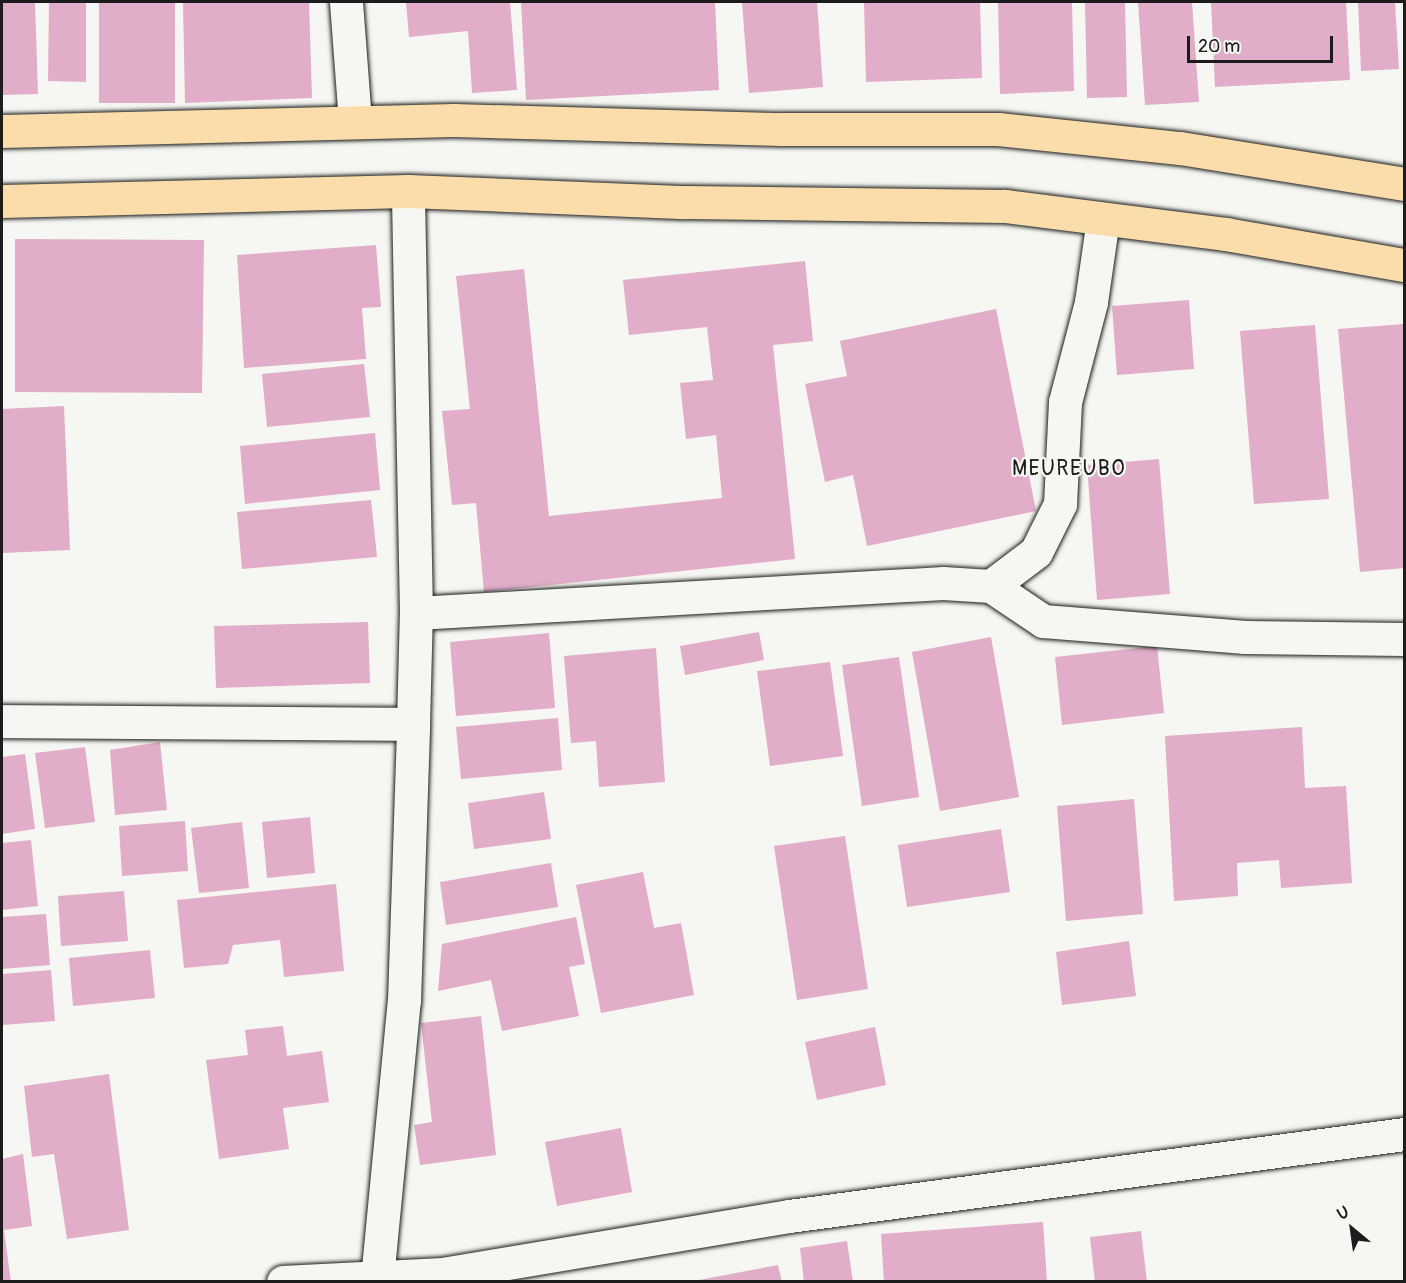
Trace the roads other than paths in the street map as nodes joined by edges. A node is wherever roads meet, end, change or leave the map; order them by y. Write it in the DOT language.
graph roads {
  1 [pos="346,2"];
  2 [pos="356,122"];
  3 [pos="2,130"];
  4 [pos="1404,184"];
  5 [pos="408,191"];
  6 [pos="2,201"];
  7 [pos="1103,219"];
  8 [pos="1404,265"];
  9 [pos="991,586"];
  10 [pos="416,613"];
  11 [pos="1404,639"];
  12 [pos="2,721"];
  13 [pos="413,724"];
  14 [pos="1404,1134"];
  15 [pos="377,1279"];
  16 [pos="283,1281"];
  1 -- 2 [label="street"];
  2 -- 3 [label="highway"];
  2 -- 4 [label="highway"];
  5 -- 6 [label="highway"];
  5 -- 7 [label="highway"];
  5 -- 10 [label="street"];
  7 -- 8 [label="highway"];
  7 -- 9 [label="street"];
  9 -- 10 [label="street"];
  9 -- 11 [label="street"];
  10 -- 13 [label="street"];
  12 -- 13 [label="street"];
  13 -- 15 [label="street"];
  14 -- 15 [label="street"];
  15 -- 16 [label="street"];
}
